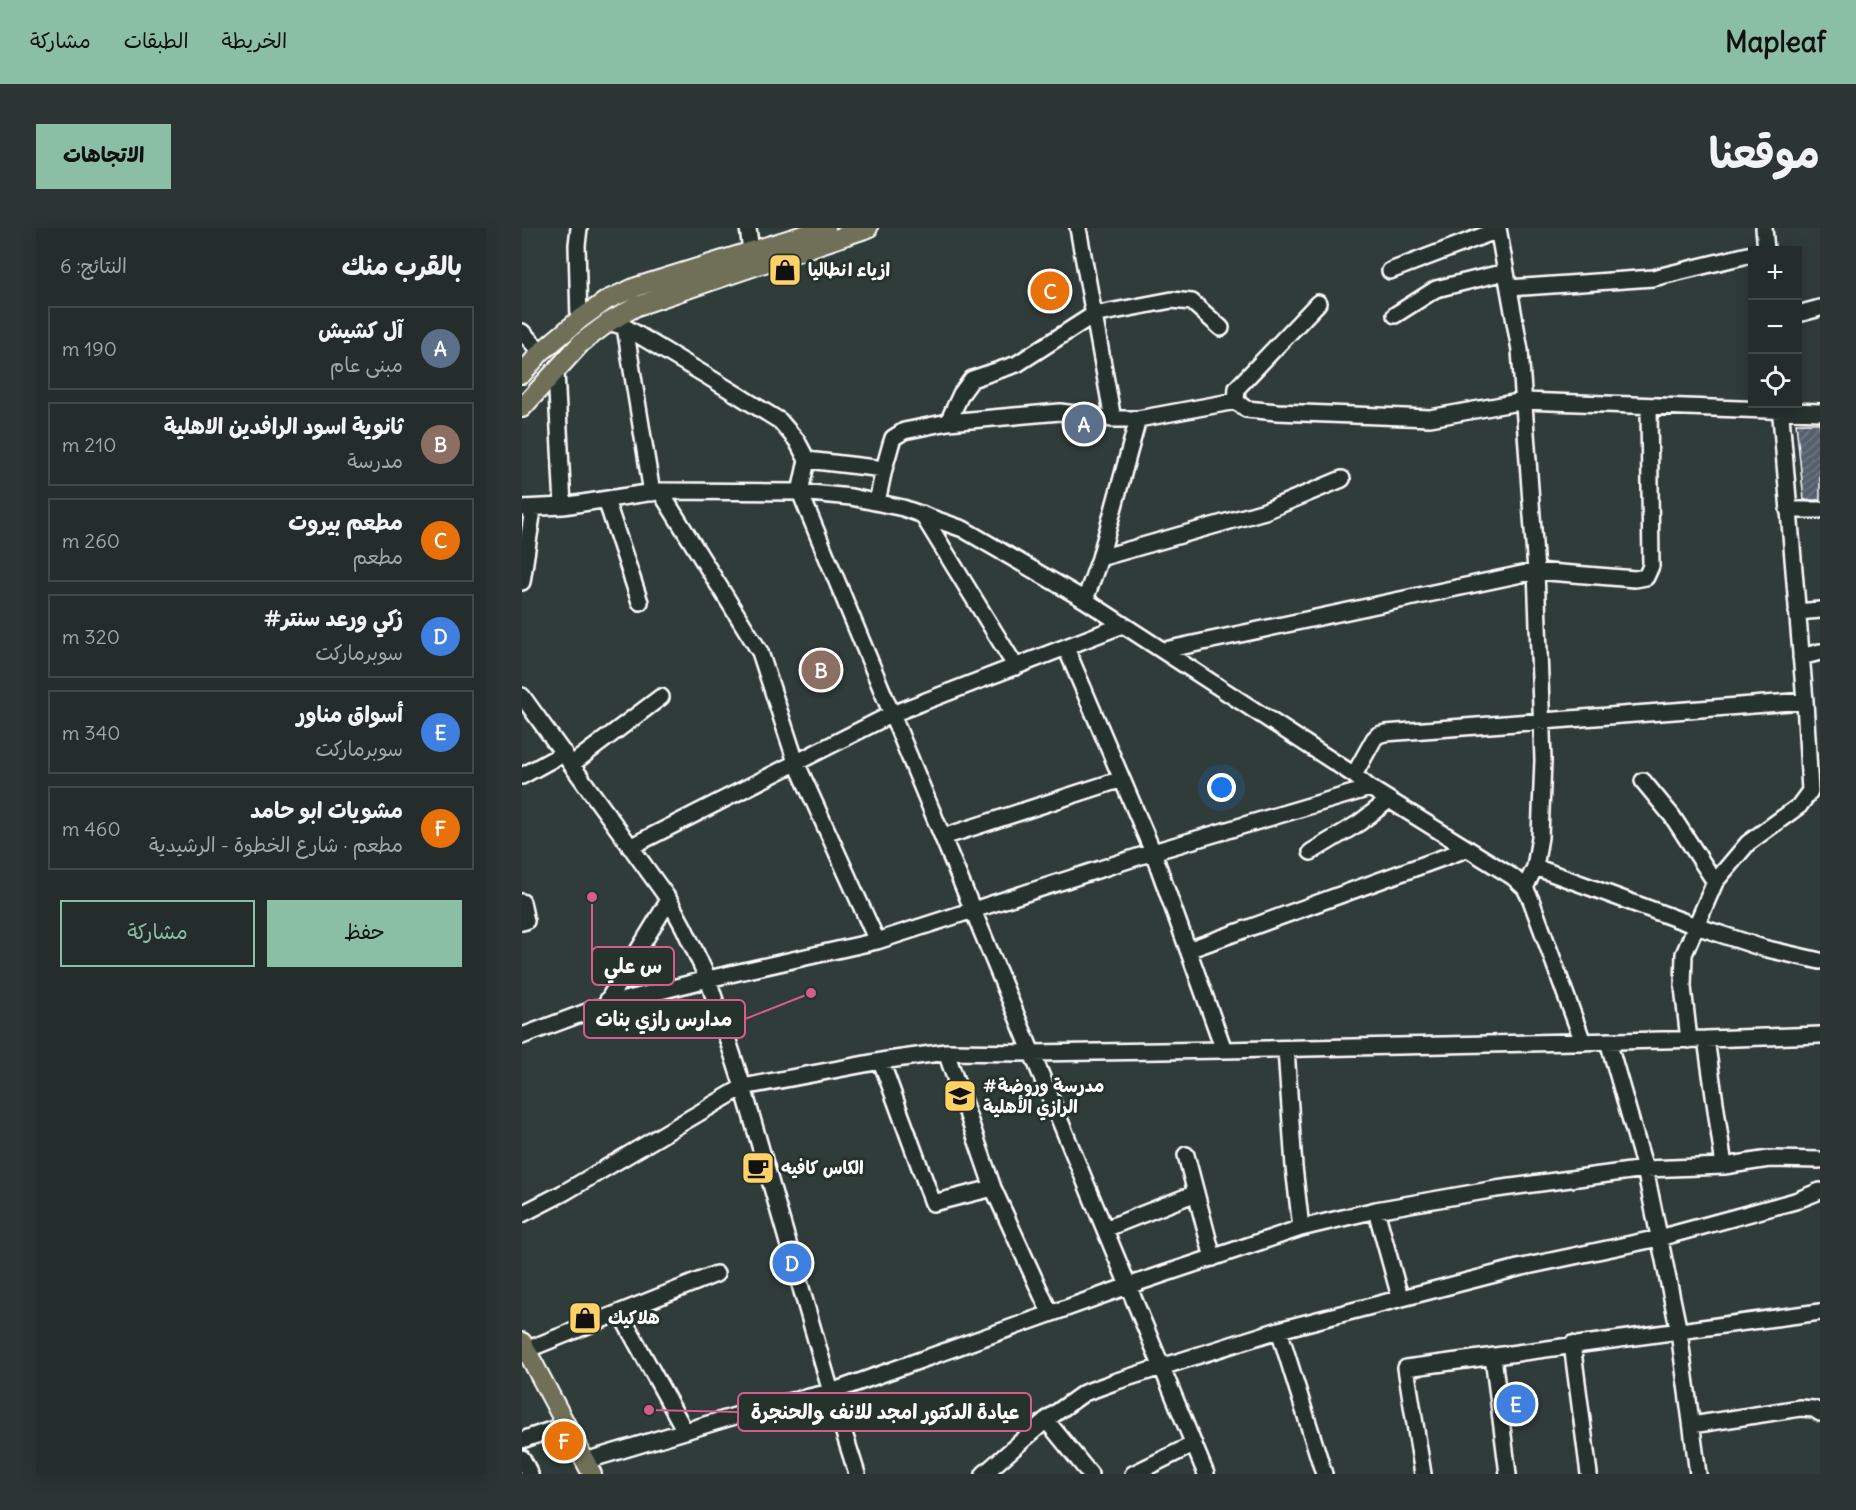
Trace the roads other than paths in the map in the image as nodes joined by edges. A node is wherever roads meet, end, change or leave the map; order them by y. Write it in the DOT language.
graph roads {
  1 [pos="579,228"];
  2 [pos="748,228"];
  3 [pos="826,228"];
  4 [pos="868,228"];
  5 [pos="1078,228"];
  6 [pos="1764,228"];
  7 [pos="1498,229"];
  8 [pos="1766,246"];
  9 [pos="751,251"];
  10 [pos="1748,255"];
  11 [pos="1390,271"];
  12 [pos="1505,272"];
  13 [pos="1509,288"];
  14 [pos="1318,303"];
  15 [pos="1820,308"];
  16 [pos="1802,313"];
  17 [pos="1094,315"];
  18 [pos="1395,315"];
  19 [pos="579,320"];
  20 [pos="617,325"];
  21 [pos="1221,328"];
  22 [pos="522,332"];
  23 [pos="541,352"];
  24 [pos="556,372"];
  25 [pos="522,374"];
  26 [pos="1236,401"];
  27 [pos="1524,401"];
  28 [pos="1649,406"];
  29 [pos="1748,407"];
  30 [pos="522,408"];
  31 [pos="1780,408"];
  32 [pos="1788,408"];
  33 [pos="1820,412"];
  34 [pos="1113,418"];
  35 [pos="1138,419"];
  36 [pos="948,422"];
  37 [pos="807,460"];
  38 [pos="884,469"];
  39 [pos="1342,478"];
  40 [pos="656,492"];
  41 [pos="800,492"];
  42 [pos="606,500"];
  43 [pos="877,502"];
  44 [pos="563,506"];
  45 [pos="527,509"];
  46 [pos="1788,510"];
  47 [pos="1820,510"];
  48 [pos="922,514"];
  49 [pos="1100,558"];
  50 [pos="1536,571"];
  51 [pos="522,582"];
  52 [pos="1085,600"];
  53 [pos="640,602"];
  54 [pos="1820,610"];
  55 [pos="1797,612"];
  56 [pos="1123,626"];
  57 [pos="1066,648"];
  58 [pos="1164,650"];
  59 [pos="1820,652"];
  60 [pos="1801,657"];
  61 [pos="1016,667"];
  62 [pos="522,696"];
  63 [pos="661,697"];
  64 [pos="1805,701"];
  65 [pos="892,714"];
  66 [pos="1542,721"];
  67 [pos="568,758"];
  68 [pos="796,762"];
  69 [pos="1353,775"];
  70 [pos="522,776"];
  71 [pos="1122,779"];
  72 [pos="1643,781"];
  73 [pos="1370,788"];
  74 [pos="1815,791"];
  75 [pos="1389,800"];
  76 [pos="943,837"];
  77 [pos="630,847"];
  78 [pos="1467,849"];
  79 [pos="1154,852"];
  80 [pos="1311,852"];
  81 [pos="1535,867"];
  82 [pos="1715,882"];
  83 [pos="1525,888"];
  84 [pos="669,900"];
  85 [pos="522,902"];
  86 [pos="973,911"];
  87 [pos="522,922"];
  88 [pos="1696,926"];
  89 [pos="877,941"];
  90 [pos="1188,950"];
  91 [pos="1820,961"];
  92 [pos="708,979"];
  93 [pos="605,1005"];
  94 [pos="1820,1035"];
  95 [pos="522,1036"];
  96 [pos="1706,1039"];
  97 [pos="1689,1040"];
  98 [pos="1608,1041"];
  99 [pos="1583,1042"];
  100 [pos="1286,1048"];
  101 [pos="1224,1050"];
  102 [pos="946,1052"];
  103 [pos="1032,1053"];
  104 [pos="881,1061"];
  105 [pos="742,1087"];
  106 [pos="1186,1155"];
  107 [pos="1820,1160"];
  108 [pos="1724,1166"];
  109 [pos="1645,1169"];
  110 [pos="993,1188"];
  111 [pos="1820,1191"];
  112 [pos="1196,1193"];
  113 [pos="1376,1210"];
  114 [pos="522,1214"];
  115 [pos="1301,1228"];
  116 [pos="1105,1229"];
  117 [pos="1659,1238"];
  118 [pos="1213,1257"];
  119 [pos="716,1274"];
  120 [pos="1128,1286"];
  121 [pos="1400,1297"];
  122 [pos="1820,1312"];
  123 [pos="620,1313"];
  124 [pos="1050,1313"];
  125 [pos="1279,1330"];
  126 [pos="1679,1332"];
  127 [pos="1572,1344"];
  128 [pos="524,1346"];
  129 [pos="1493,1357"];
  130 [pos="1161,1366"];
  131 [pos="831,1392"];
  132 [pos="1820,1413"];
  133 [pos="1046,1420"];
  134 [pos="565,1425"];
  135 [pos="1692,1425"];
  136 [pos="685,1431"];
  137 [pos="522,1440"];
  138 [pos="1194,1444"];
  139 [pos="522,1458"];
  140 [pos="588,1468"];
  141 [pos="530,1474"];
  142 [pos="857,1474"];
  143 [pos="984,1474"];
  144 [pos="1090,1474"];
  145 [pos="1133,1474"];
  146 [pos="1206,1474"];
  147 [pos="1324,1474"];
  148 [pos="1423,1474"];
  149 [pos="1508,1474"];
  150 [pos="1589,1474"];
  151 [pos="1698,1474"];
  1 -- 19 [label="street"];
  2 -- 9 [label="street"];
  3 -- 9 [label="main road"];
  4 -- 20 [label="main road"];
  5 -- 17 [label="street"];
  6 -- 8 [label="street"];
  7 -- 11 [label="street"];
  7 -- 12 [label="street"];
  9 -- 19 [label="main road"];
  10 -- 13 [label="street"];
  12 -- 13 [label="street"];
  12 -- 18 [label="street"];
  13 -- 27 [label="street"];
  14 -- 26 [label="street"];
  15 -- 16 [label="street"];
  17 -- 21 [label="street"];
  17 -- 34 [label="street"];
  17 -- 36 [label="street"];
  19 -- 23 [label="main road"];
  20 -- 24 [label="main road"];
  20 -- 37 [label="street"];
  20 -- 40 [label="street"];
  22 -- 23 [label="street"];
  23 -- 25 [label="main road"];
  24 -- 30 [label="main road"];
  24 -- 44 [label="street"];
  26 -- 27 [label="street"];
  26 -- 35 [label="street"];
  27 -- 28 [label="street"];
  27 -- 50 [label="street"];
  28 -- 29 [label="street"];
  28 -- 50 [label="street"];
  31 -- 46 [label="street"];
  32 -- 33 [label="street"];
  34 -- 35 [label="street"];
  34 -- 36 [label="street"];
  35 -- 49 [label="street"];
  36 -- 38 [label="street"];
  37 -- 38 [label="street"];
  37 -- 41 [label="street"];
  38 -- 43 [label="street"];
  39 -- 49 [label="street"];
  40 -- 41 [label="street"];
  40 -- 42 [label="street"];
  40 -- 68 [label="street"];
  41 -- 43 [label="street"];
  41 -- 65 [label="street"];
  42 -- 44 [label="street"];
  42 -- 53 [label="street"];
  43 -- 48 [label="street"];
  44 -- 45 [label="street"];
  45 -- 51 [label="street"];
  46 -- 47 [label="street"];
  46 -- 55 [label="street"];
  48 -- 52 [label="street"];
  48 -- 61 [label="street"];
  49 -- 52 [label="street"];
  50 -- 58 [label="street"];
  50 -- 66 [label="street"];
  52 -- 56 [label="street"];
  54 -- 55 [label="street"];
  55 -- 60 [label="street"];
  56 -- 57 [label="street"];
  56 -- 58 [label="street"];
  57 -- 61 [label="street"];
  57 -- 71 [label="street"];
  58 -- 69 [label="street"];
  59 -- 60 [label="street"];
  60 -- 64 [label="street"];
  61 -- 65 [label="street"];
  62 -- 67 [label="street"];
  63 -- 67 [label="street"];
  64 -- 66 [label="street"];
  64 -- 74 [label="street"];
  65 -- 68 [label="street"];
  65 -- 76 [label="street"];
  66 -- 69 [label="street"];
  66 -- 81 [label="street"];
  67 -- 70 [label="street"];
  67 -- 77 [label="street"];
  68 -- 77 [label="street"];
  68 -- 89 [label="street"];
  69 -- 73 [label="street"];
  71 -- 76 [label="street"];
  71 -- 79 [label="street"];
  72 -- 82 [label="street"];
  73 -- 75 [label="street"];
  73 -- 79 [label="street"];
  74 -- 82 [label="street"];
  75 -- 78 [label="street"];
  75 -- 80 [label="street"];
  76 -- 86 [label="street"];
  77 -- 84 [label="street"];
  78 -- 83 [label="street"];
  78 -- 90 [label="street"];
  79 -- 86 [label="street"];
  79 -- 90 [label="street"];
  81 -- 83 [label="street"];
  81 -- 88 [label="street"];
  82 -- 88 [label="street"];
  83 -- 99 [label="street"];
  84 -- 92 [label="street"];
  84 -- 93 [label="street"];
  85 -- 87 [label="street"];
  86 -- 89 [label="street"];
  86 -- 103 [label="street"];
  88 -- 91 [label="street"];
  88 -- 97 [label="street"];
  89 -- 92 [label="street"];
  90 -- 101 [label="street"];
  92 -- 93 [label="street"];
  92 -- 105 [label="street"];
  93 -- 95 [label="street"];
  94 -- 96 [label="street"];
  96 -- 97 [label="street"];
  96 -- 108 [label="street"];
  97 -- 98 [label="street"];
  98 -- 99 [label="street"];
  98 -- 109 [label="street"];
  99 -- 100 [label="street"];
  100 -- 101 [label="street"];
  100 -- 115 [label="street"];
  101 -- 103 [label="street"];
  102 -- 103 [label="street"];
  102 -- 104 [label="street"];
  102 -- 110 [label="street"];
  103 -- 116 [label="street"];
  104 -- 105 [label="street"];
  104 -- 110 [label="street"];
  105 -- 114 [label="street"];
  105 -- 131 [label="street"];
  106 -- 112 [label="street"];
  107 -- 108 [label="street"];
  108 -- 109 [label="street"];
  109 -- 113 [label="street"];
  109 -- 117 [label="street"];
  110 -- 124 [label="street"];
  111 -- 117 [label="street"];
  112 -- 116 [label="street"];
  112 -- 118 [label="street"];
  113 -- 115 [label="street"];
  113 -- 121 [label="street"];
  115 -- 118 [label="street"];
  116 -- 120 [label="street"];
  117 -- 121 [label="street"];
  117 -- 126 [label="street"];
  118 -- 120 [label="street"];
  119 -- 123 [label="street"];
  120 -- 124 [label="street"];
  120 -- 130 [label="street"];
  121 -- 125 [label="street"];
  122 -- 126 [label="street"];
  123 -- 128 [label="street"];
  123 -- 136 [label="street"];
  124 -- 131 [label="street"];
  125 -- 130 [label="street"];
  125 -- 147 [label="street"];
  126 -- 127 [label="street"];
  126 -- 135 [label="street"];
  127 -- 129 [label="street"];
  127 -- 150 [label="street"];
  128 -- 134 [label="main road"];
  129 -- 148 [label="street"];
  129 -- 149 [label="street"];
  130 -- 133 [label="street"];
  130 -- 138 [label="street"];
  131 -- 136 [label="street"];
  131 -- 142 [label="street"];
  132 -- 135 [label="street"];
  133 -- 143 [label="street"];
  133 -- 144 [label="street"];
  134 -- 137 [label="street"];
  134 -- 140 [label="main road"];
  135 -- 151 [label="street"];
  136 -- 140 [label="street"];
  138 -- 145 [label="street"];
  138 -- 146 [label="street"];
  139 -- 141 [label="street"];
}
